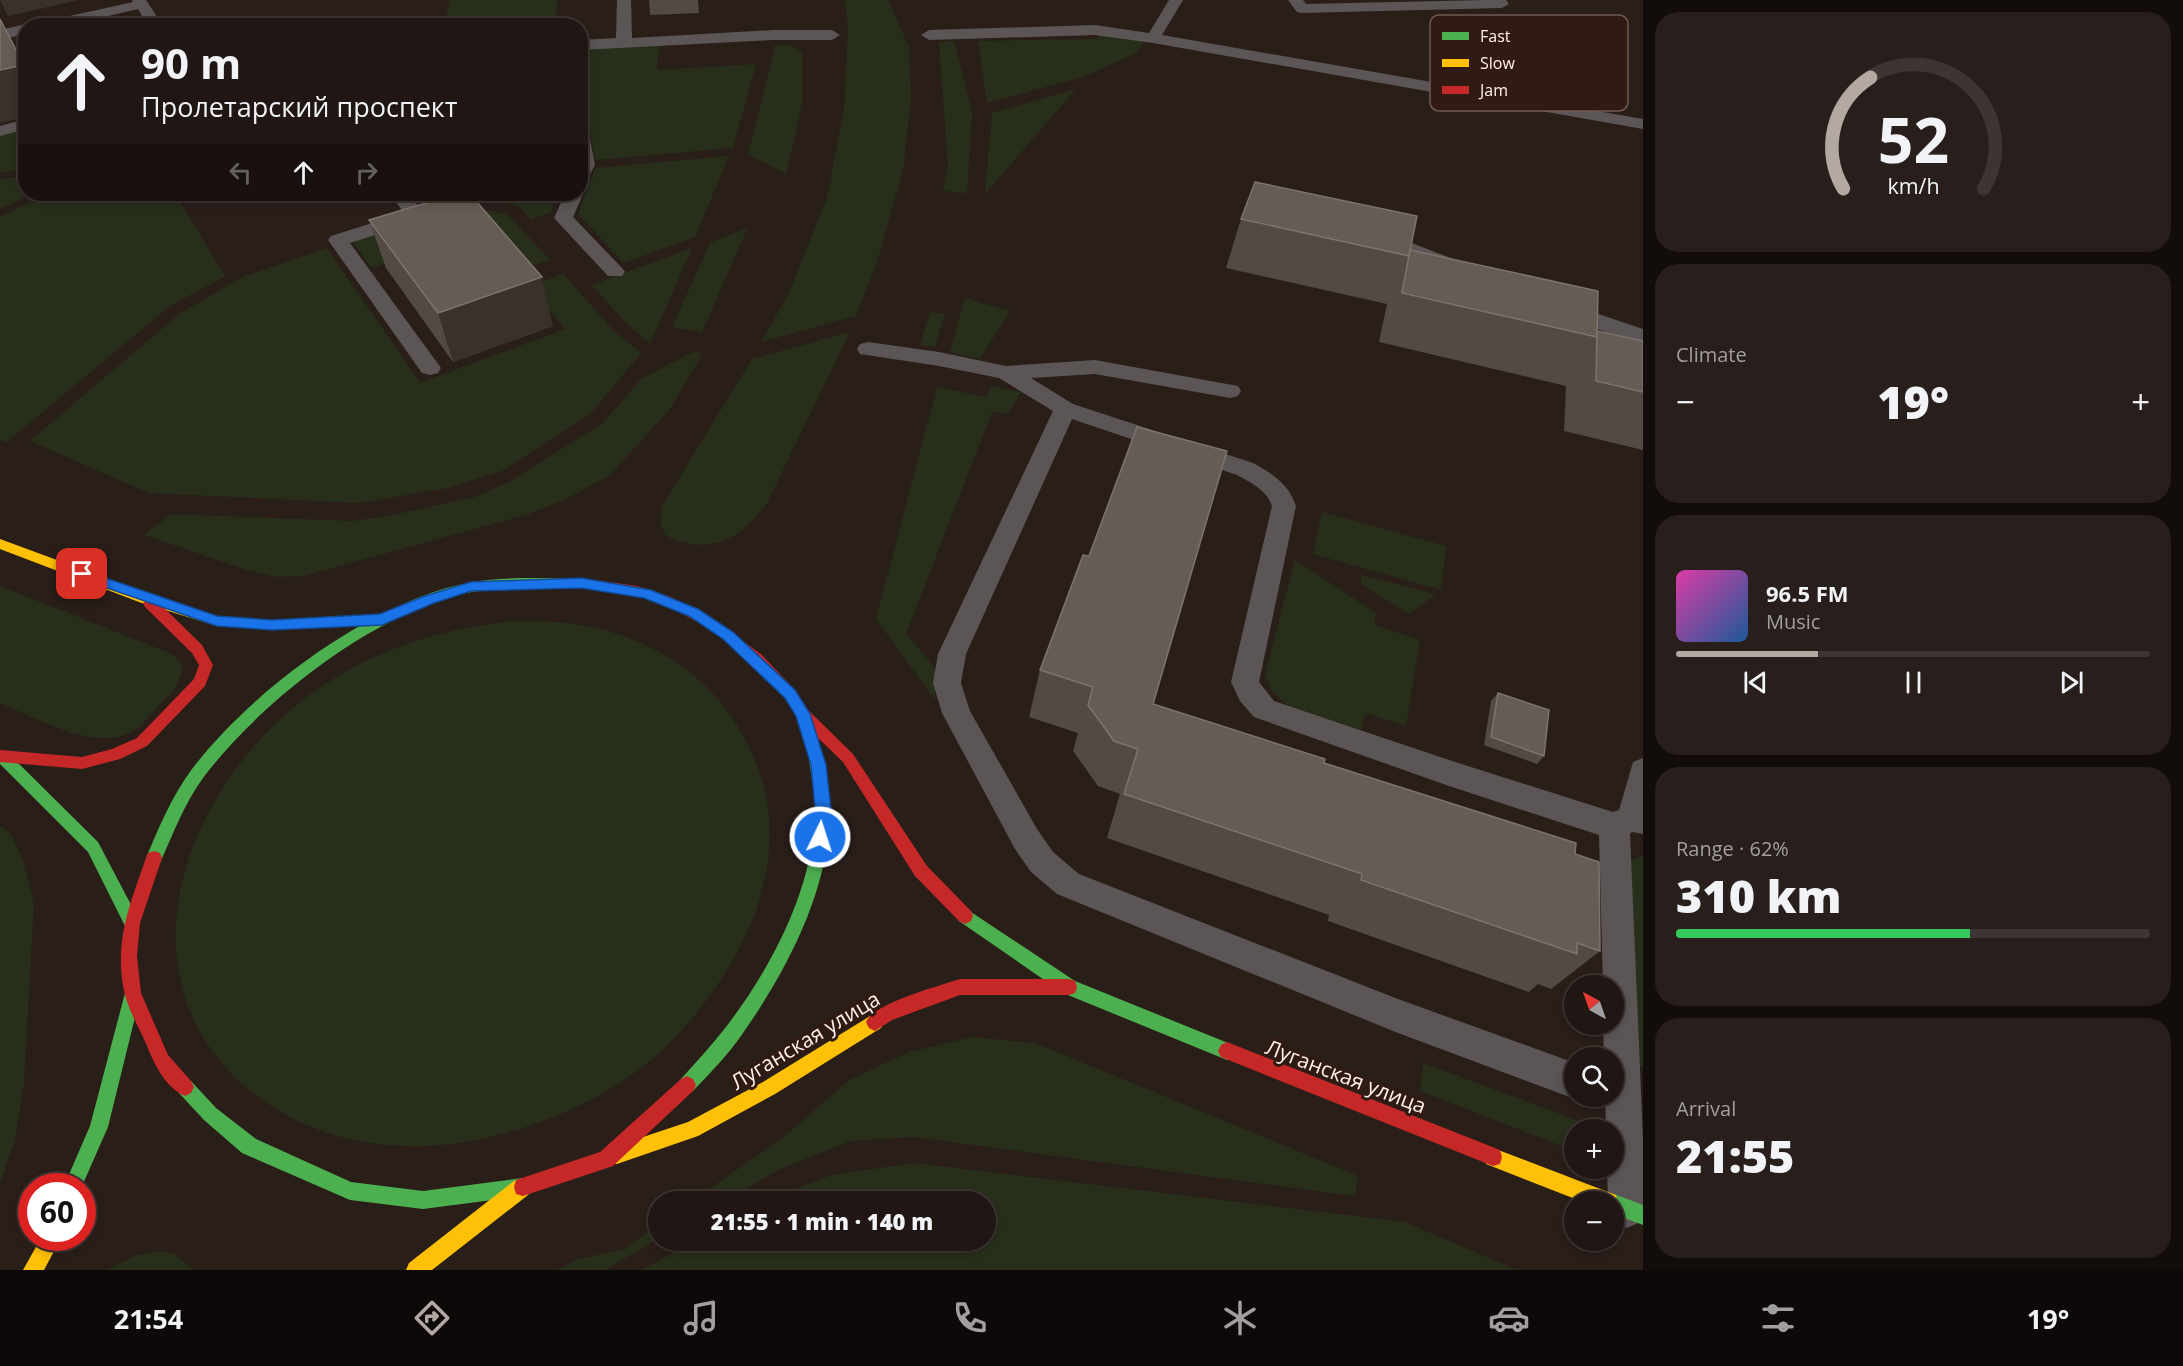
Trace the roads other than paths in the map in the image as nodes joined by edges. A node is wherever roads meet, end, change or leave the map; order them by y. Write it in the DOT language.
graph roads {
  1 [pos="624,0"];
  2 [pos="1176,0"];
  3 [pos="1296,0"];
  4 [pos="1497,0"];
  5 [pos="140,2"];
  6 [pos="75,18"];
  7 [pos="151,18"];
  8 [pos="18,32"];
  9 [pos="929,34"];
  10 [pos="0,35"];
  11 [pos="832,35"];
  12 [pos="1153,38"];
  13 [pos="624,44"];
  14 [pos="588,45"];
  15 [pos="1430,87"];
  16 [pos="1569,111"];
  17 [pos="1643,124"];
  18 [pos="18,126"];
  19 [pos="0,131"];
  20 [pos="405,201"];
  21 [pos="460,201"];
  22 [pos="571,201"];
  23 [pos="415,214"];
  24 [pos="1361,230"];
  25 [pos="615,272"];
  26 [pos="1470,272"];
  27 [pos="1546,301"];
  28 [pos="1643,335"];
  29 [pos="868,349"];
  30 [pos="430,368"];
  31 [pos="1005,372"];
  32 [pos="1230,391"];
  33 [pos="1065,409"];
  34 [pos="0,544"];
  35 [pos="144,598"];
  36 [pos="382,619"];
  37 [pos="803,714"];
  38 [pos="2,757"];
  39 [pos="1643,771"];
  40 [pos="1630,822"];
  41 [pos="132,923"];
  42 [pos="1069,987"];
  43 [pos="133,993"];
  44 [pos="1620,1047"];
  45 [pos="1564,1077"];
  46 [pos="1618,1107"];
  47 [pos="606,1159"];
  48 [pos="80,1173"];
  49 [pos="521,1188"];
  50 [pos="1582,1191"];
  51 [pos="1622,1191"];
  52 [pos="44,1251"];
  53 [pos="33,1270"];
  54 [pos="416,1270"];
  1 -- 13 [label="lane"];
  2 -- 12 [label="lane"];
  3 -- 4 [label="lane"];
  5 -- 6 [label="lane"];
  5 -- 7 [label="lane"];
  8 -- 10 [label="lane"];
  9 -- 12 [label="lane"];
  11 -- 13 [label="lane"];
  12 -- 15 [label="lane"];
  13 -- 14 [label="lane"];
  16 -- 17 [label="lane"];
  18 -- 19 [label="lane"];
  20 -- 23 [label="lane"];
  21 -- 23 [label="lane"];
  22 -- 25 [label="lane"];
  23 -- 30 [label="lane"];
  24 -- 26 [label="lane"];
  27 -- 28 [label="lane"];
  29 -- 31 [label="lane"];
  31 -- 32 [label="lane"];
  31 -- 33 [label="lane"];
  33 -- 40 [label="lane"];
  33 -- 45 [label="lane"];
  34 -- 35 [label="main road"];
  35 -- 36 [label="main road"];
  35 -- 38 [label="main road"];
  36 -- 37 [label="main road"];
  36 -- 41 [label="main road"];
  37 -- 42 [label="main road, Луганская улица"];
  37 -- 47 [label="main road"];
  38 -- 41 [label="main road"];
  39 -- 40 [label="lane"];
  40 -- 44 [label="lane"];
  41 -- 43 [label="main road"];
  42 -- 47 [label="main road, Луганская улица"];
  42 -- 50 [label="main road, Луганская улица"];
  43 -- 48 [label="main road"];
  43 -- 49 [label="main road"];
  46 -- 51 [label="lane"];
  47 -- 49 [label="main road, Луганская улица"];
  49 -- 54 [label="main road"];
  52 -- 53 [label="main road"];
}
